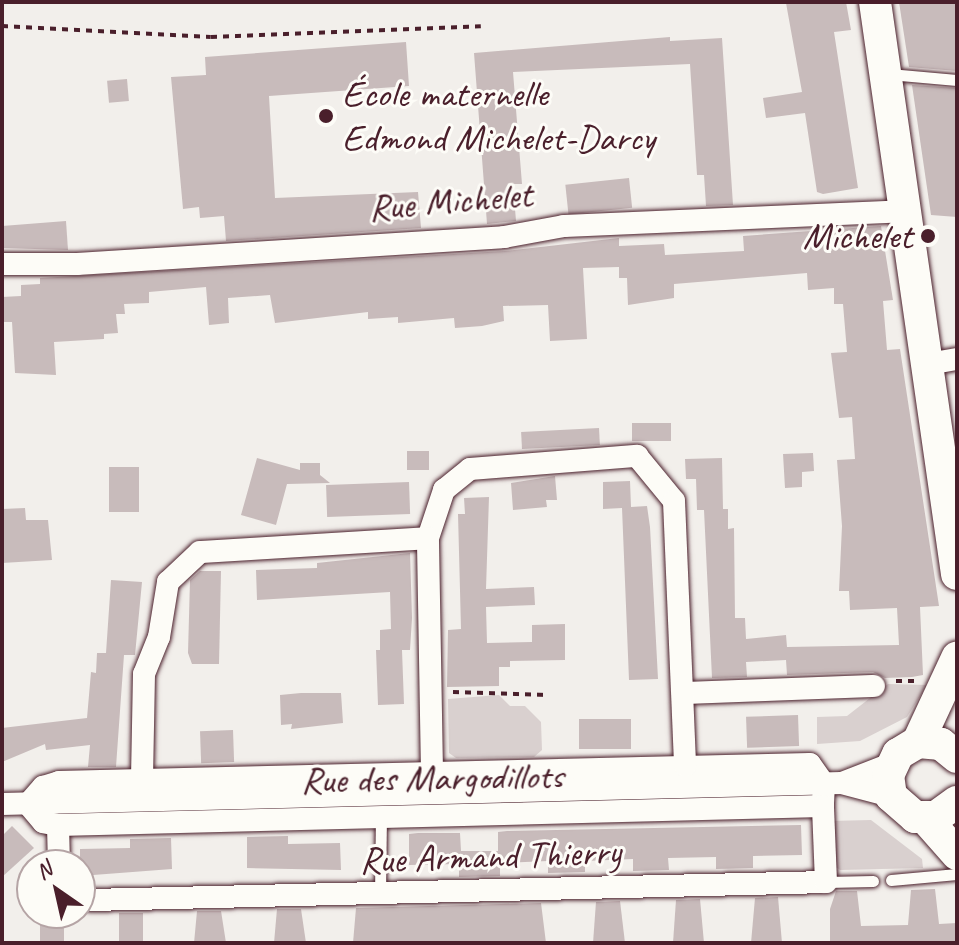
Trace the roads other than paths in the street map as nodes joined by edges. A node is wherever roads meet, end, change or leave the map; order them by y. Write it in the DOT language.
graph roads {
  1 [pos="875,2"];
  2 [pos="885,74"];
  3 [pos="957,80"];
  4 [pos="904,211"];
  5 [pos="2,264"];
  6 [pos="942,362"];
  7 [pos="428,538"];
  8 [pos="957,574"];
  9 [pos="949,670"];
  10 [pos="874,686"];
  11 [pos="683,693"];
  12 [pos="957,720"];
  13 [pos="918,742"];
  14 [pos="957,754"];
  15 [pos="685,766"];
  16 [pos="432,772"];
  17 [pos="142,778"];
  18 [pos="891,780"];
  19 [pos="830,791"];
  20 [pos="2,804"];
  21 [pos="28,804"];
  22 [pos="948,811"];
  23 [pos="381,815"];
  24 [pos="58,825"];
  25 [pos="59,849"];
  26 [pos="957,854"];
  27 [pos="957,874"];
  28 [pos="891,880"];
  29 [pos="873,881"];
  30 [pos="826,882"];
  31 [pos="380,895"];
  32 [pos="96,900"];
  1 -- 2 [label="main road"];
  2 -- 3 [label="lane"];
  2 -- 4 [label="main road"];
  4 -- 5 [label="street, Rue Michelet"];
  4 -- 6 [label="main road"];
  6 -- 8 [label="main road"];
  7 -- 11 [label="street"];
  7 -- 16 [label="street"];
  7 -- 17 [label="street"];
  9 -- 13 [label="main road"];
  10 -- 11 [label="street"];
  11 -- 15 [label="street"];
  12 -- 14 [label="main road"];
  13 -- 14 [label="main road"];
  13 -- 18 [label="main road"];
  15 -- 16 [label="street, Rue des Margodillots"];
  15 -- 19 [label="street, Rue des Margodillots"];
  16 -- 17 [label="street, Rue des Margodillots"];
  17 -- 21 [label="street, Rue des Margodillots"];
  18 -- 19 [label="street, Rue des Margodillots"];
  18 -- 19 [label="street, Rue des Margodillots"];
  18 -- 22 [label="main road"];
  19 -- 21 [label="street, Rue des Margodillots"];
  19 -- 23 [label="street, Rue des Margodillots"];
  19 -- 30 [label="street"];
  20 -- 21 [label="street, Rue des Margodillots"];
  21 -- 24 [label="street"];
  22 -- 26 [label="main road"];
  23 -- 24 [label="street, Rue des Margodillots"];
  23 -- 31 [label="lane"];
  24 -- 25 [label="street"];
  27 -- 28 [label="lane"];
  29 -- 30 [label="lane"];
  30 -- 31 [label="street, Rue Armand Thierry"];
  31 -- 32 [label="street, Rue Armand Thierry"];
}
